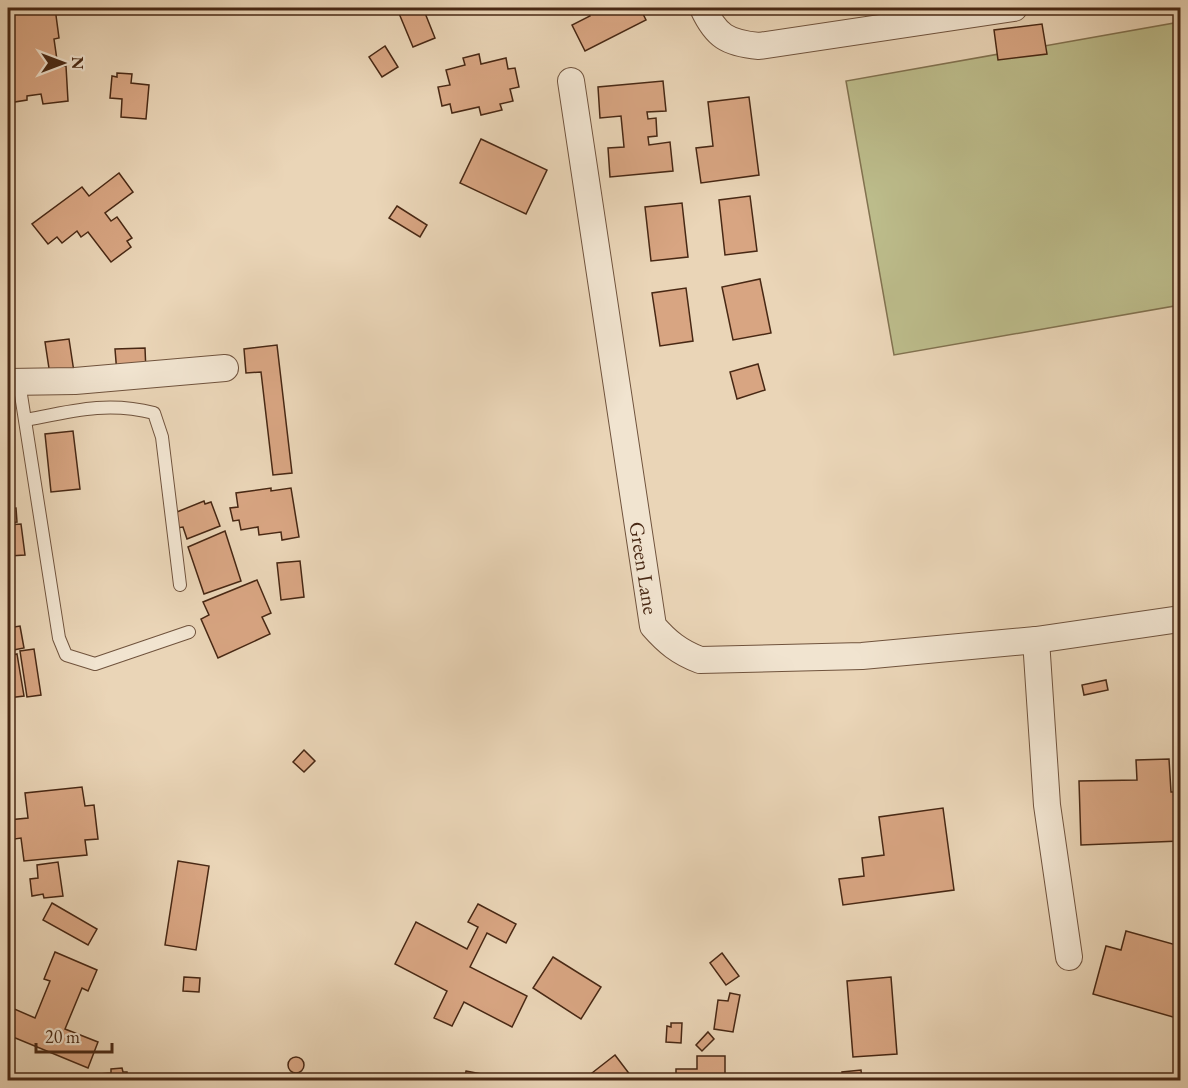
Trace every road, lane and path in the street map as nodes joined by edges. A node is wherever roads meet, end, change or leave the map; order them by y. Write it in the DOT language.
graph roads {
  1 [pos="703,8"];
  2 [pos="1014,8"];
  3 [pos="947,12"];
  4 [pos="571,81"];
  5 [pos="225,368"];
  6 [pos="13,382"];
  7 [pos="26,420"];
  8 [pos="180,585"];
  9 [pos="1180,619"];
  10 [pos="189,632"];
  11 [pos="1036,640"];
  12 [pos="1069,957"];
  1 -- 3 [label="street"];
  2 -- 3 [label="street"];
  4 -- 11 [label="street, Green Lane"];
  5 -- 6 [label="street"];
  6 -- 7 [label="lane"];
  7 -- 8 [label="lane"];
  7 -- 10 [label="lane"];
  9 -- 11 [label="street, Green Lane"];
  11 -- 12 [label="street"];
}
